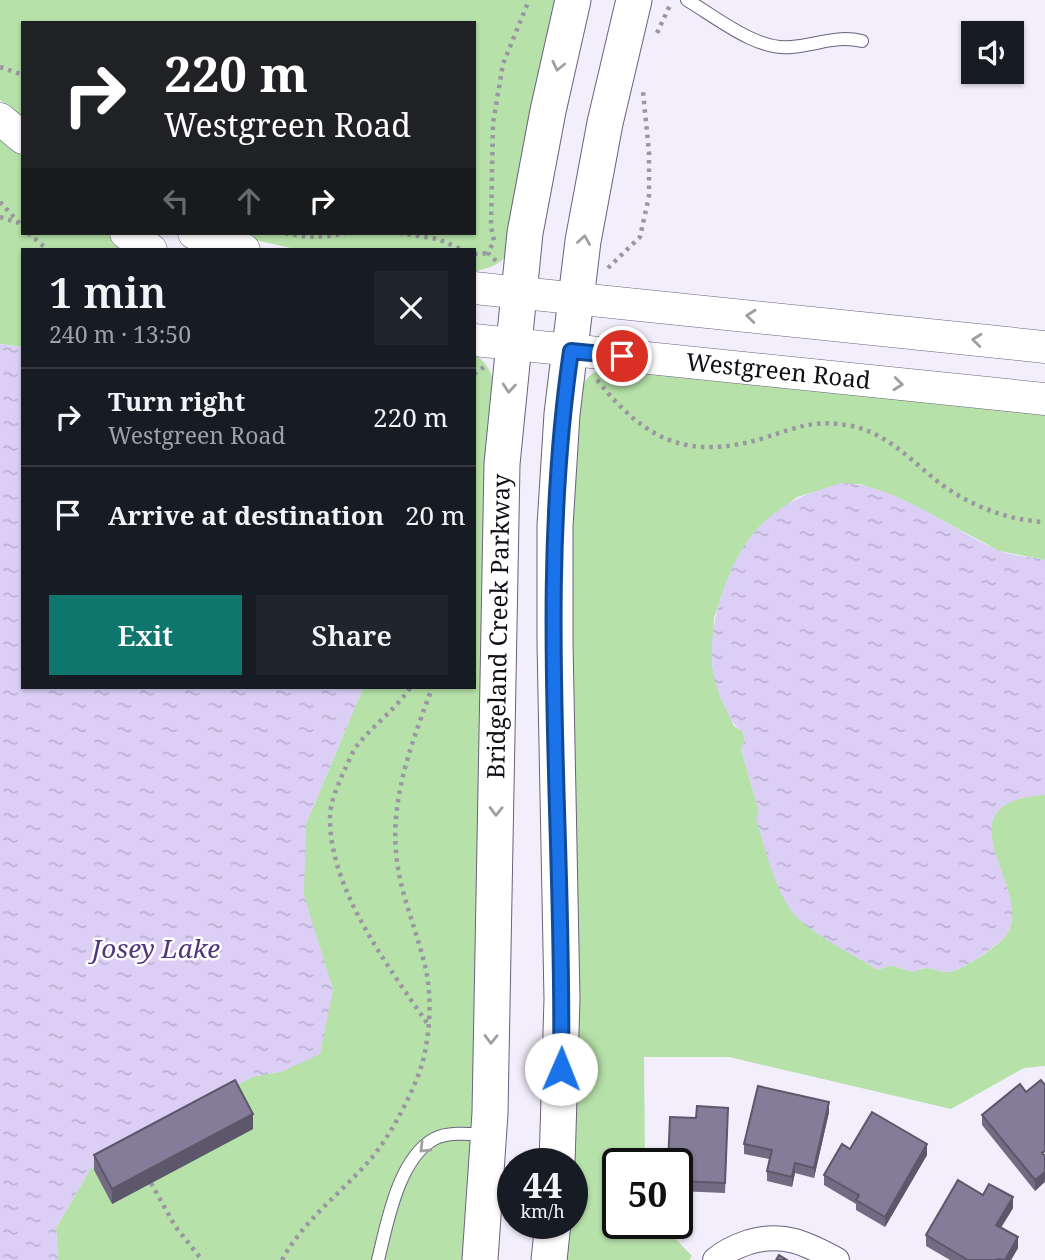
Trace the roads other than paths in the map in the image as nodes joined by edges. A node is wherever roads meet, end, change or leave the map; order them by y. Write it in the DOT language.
graph roads {
  1 [pos="573,0"];
  2 [pos="634,0"];
  3 [pos="687,0"];
  4 [pos="862,41"];
  5 [pos="0,119"];
  6 [pos="21,136"];
  7 [pos="129,235"];
  8 [pos="200,235"];
  9 [pos="148,248"];
  10 [pos="238,248"];
  11 [pos="497,290"];
  12 [pos="577,298"];
  13 [pos="493,342"];
  14 [pos="1045,346"];
  15 [pos="569,361"];
  16 [pos="1045,399"];
  17 [pos="488,1135"];
  18 [pos="557,1148"];
  19 [pos="551,1239"];
  20 [pos="378,1260"];
  21 [pos="480,1260"];
  22 [pos="549,1260"];
  23 [pos="715,1260"];
  24 [pos="837,1260"];
  1 -- 11 [label="main road, Bridgeland Creek Parkway, one-way"];
  12 -- 2 [label="main road, one-way"];
  3 -- 4 [label="lane"];
  5 -- 6 [label="street"];
  7 -- 9 [label="street"];
  8 -- 10 [label="street"];
  11 -- 12 [label="street"];
  11 -- 13 [label="main road, Bridgeland Creek Parkway"];
  14 -- 12 [label="street, one-way"];
  12 -- 15 [label="main road"];
  13 -- 15 [label="street, Westgreen Road"];
  13 -- 17 [label="main road, Bridgeland Creek Parkway, one-way"];
  15 -- 16 [label="street, Westgreen Road, one-way"];
  15 -- 18 [label="main road"];
  17 -- 20 [label="lane, one-way"];
  17 -- 21 [label="main road, Bridgeland Creek Parkway"];
  19 -- 22 [label="main road"];
  23 -- 24 [label="street"];
}
